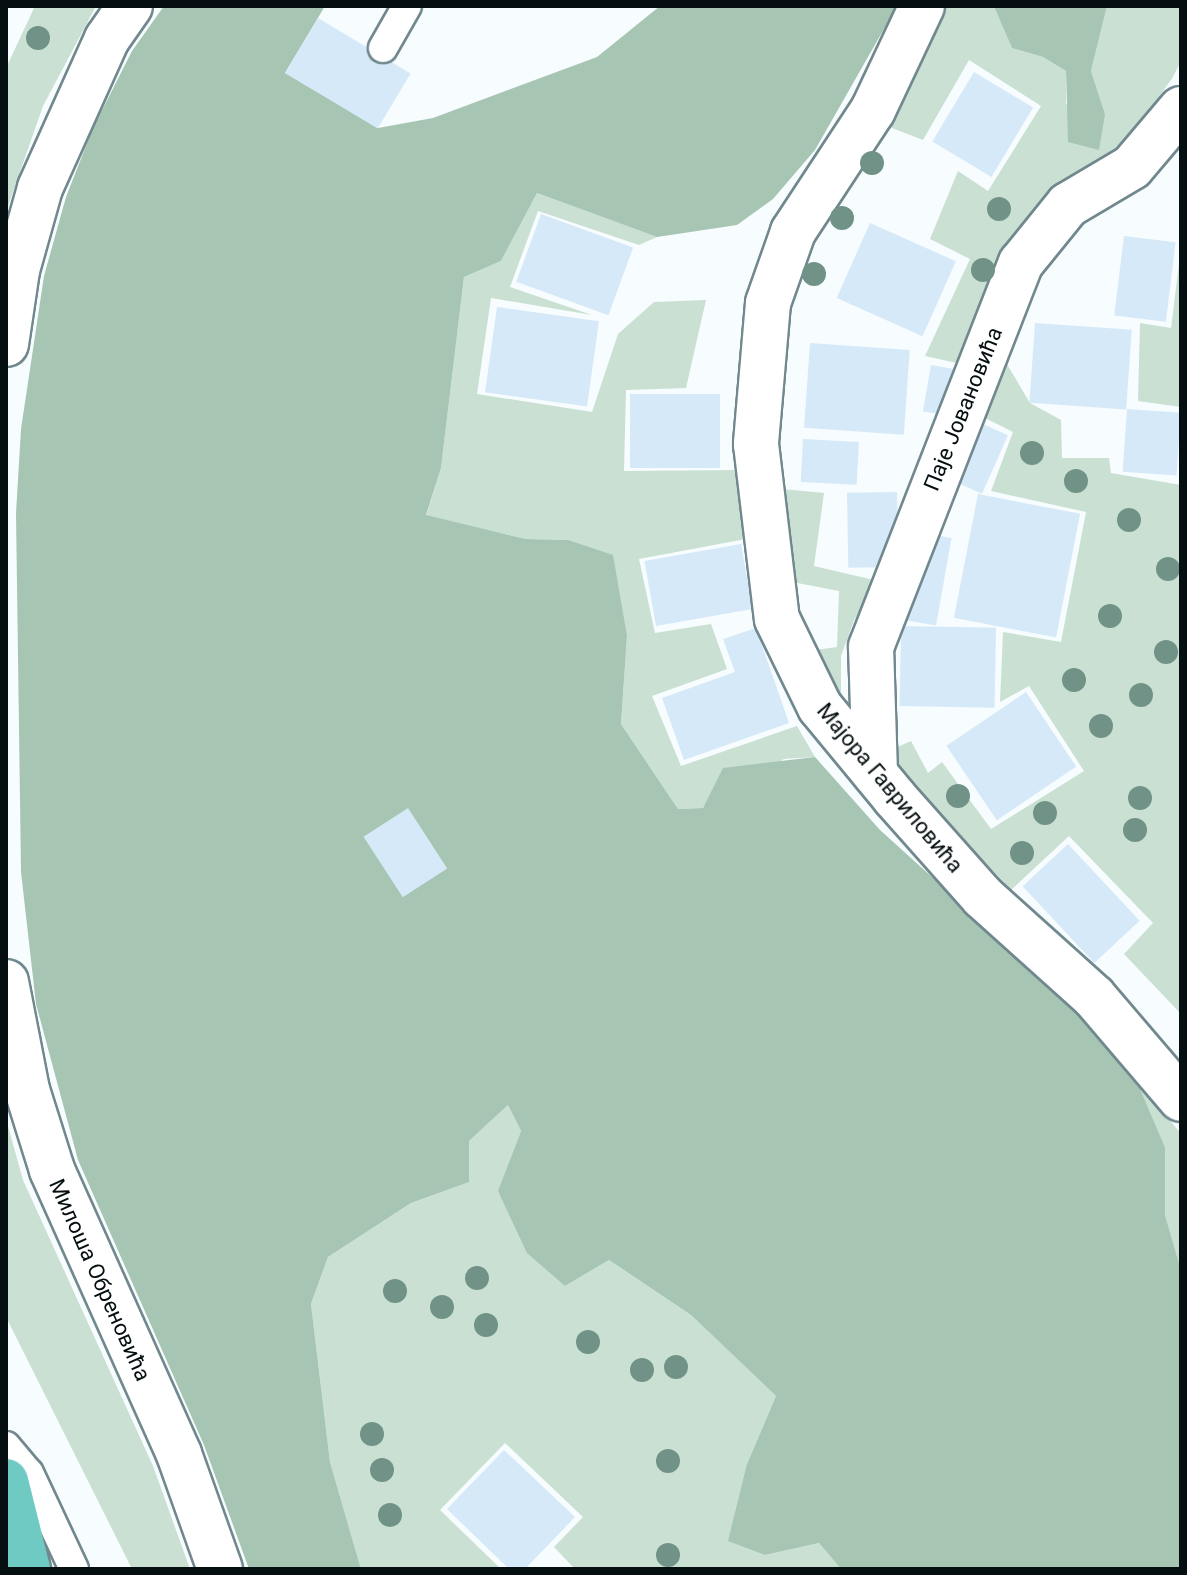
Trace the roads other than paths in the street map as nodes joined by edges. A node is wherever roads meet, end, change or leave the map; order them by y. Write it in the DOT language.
graph roads {
  1 [pos="130,6"];
  2 [pos="407,6"];
  3 [pos="922,6"];
  4 [pos="383,48"];
  5 [pos="1181,109"];
  6 [pos="6,344"];
  7 [pos="875,773"];
  8 [pos="6,982"];
  9 [pos="1181,1099"];
  10 [pos="6,1446"];
  11 [pos="6,1481"];
  12 [pos="28,1569"];
  13 [pos="74,1569"];
  14 [pos="220,1569"];
  1 -- 6 [label="street"];
  2 -- 4 [label="lane"];
  3 -- 7 [label="street, Мајора Гавриловића"];
  5 -- 7 [label="street, Паје Јовановића"];
  7 -- 9 [label="street, Мајора Гавриловића"];
  8 -- 14 [label="street, Милоша Обреновића"];
  10 -- 13 [label="lane"];
  11 -- 12 [label="main road"];
}
